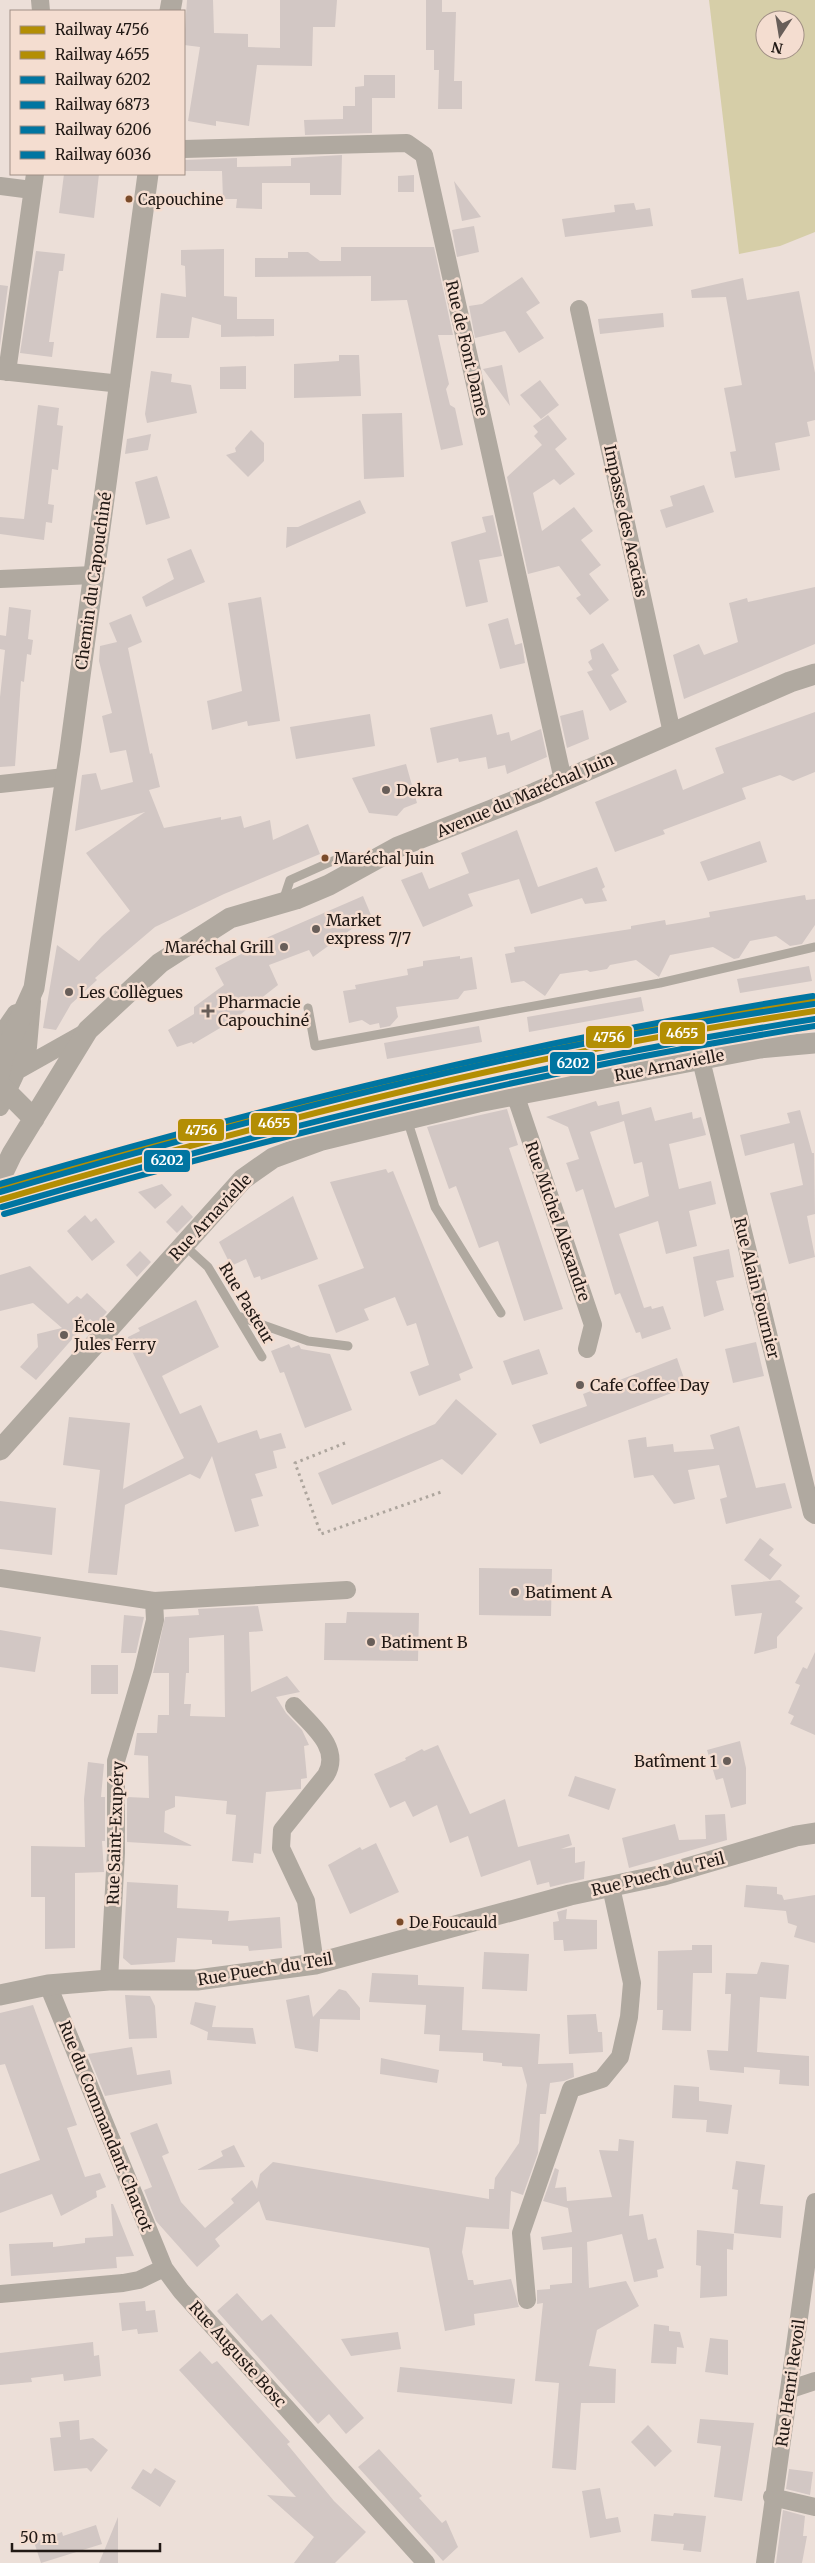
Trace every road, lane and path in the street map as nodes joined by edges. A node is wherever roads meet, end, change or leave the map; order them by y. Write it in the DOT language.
graph roads {
  1 [pos="185,149"];
  2 [pos="148,175"];
  3 [pos="34,182"];
  4 [pos="0,186"];
  5 [pos="579,309"];
  6 [pos="4,372"];
  7 [pos="120,384"];
  8 [pos="94,575"];
  9 [pos="0,579"];
  10 [pos="815,674"];
  11 [pos="672,733"];
  12 [pos="65,778"];
  13 [pos="563,780"];
  14 [pos="0,784"];
  15 [pos="815,946"];
  16 [pos="34,988"];
  17 [pos="308,1008"];
  18 [pos="88,1030"];
  19 [pos="0,1036"];
  20 [pos="815,1043"];
  21 [pos="701,1060"];
  22 [pos="4,1085"];
  23 [pos="515,1094"];
  24 [pos="34,1119"];
  25 [pos="407,1119"];
  26 [pos="0,1153"];
  27 [pos="0,1179"];
  28 [pos="184,1245"];
  29 [pos="501,1313"];
  30 [pos="238,1316"];
  31 [pos="348,1346"];
  32 [pos="588,1349"];
  33 [pos="262,1357"];
  34 [pos="345,1443"];
  35 [pos="0,1450"];
  36 [pos="444,1491"];
  37 [pos="815,1515"];
  38 [pos="0,1578"];
  39 [pos="347,1590"];
  40 [pos="154,1601"];
  41 [pos="294,1706"];
  42 [pos="815,1833"];
  43 [pos="611,1887"];
  44 [pos="315,1964"];
  45 [pos="109,1980"];
  46 [pos="48,1985"];
  47 [pos="0,1995"];
  48 [pos="815,2202"];
  49 [pos="164,2268"];
  50 [pos="0,2294"];
  51 [pos="527,2300"];
  52 [pos="815,2381"];
  53 [pos="790,2390"];
  54 [pos="772,2498"];
  55 [pos="815,2507"];
  56 [pos="426,2563"];
  57 [pos="765,2563"];
  1 -- 13 [label="street, Rue de Font Dame"];
  2 -- 7 [label="street, Chemin du Capouchiné"];
  3 -- 4 [label="street"];
  3 -- 6 [label="street"];
  5 -- 11 [label="street, Impasse des Acacias"];
  6 -- 7 [label="street"];
  7 -- 8 [label="street, Chemin du Capouchiné"];
  8 -- 9 [label="street"];
  8 -- 12 [label="street, Chemin du Capouchiné"];
  10 -- 11 [label="street, Avenue du Maréchal Juin"];
  11 -- 13 [label="street, Avenue du Maréchal Juin"];
  12 -- 14 [label="street"];
  12 -- 16 [label="street, Chemin du Capouchiné"];
  13 -- 18 [label="street, Avenue du Maréchal Juin"];
  15 -- 17 [label="lane"];
  16 -- 19 [label="street"];
  16 -- 22 [label="street, Chemin du Capouchiné"];
  18 -- 22 [label="street"];
  18 -- 24 [label="street, Avenue du Maréchal Juin"];
  20 -- 21 [label="street, Rue Arnavielle"];
  21 -- 23 [label="street, Rue Arnavielle"];
  21 -- 37 [label="street, Rue Alain Fournier"];
  22 -- 24 [label="street"];
  23 -- 25 [label="street, Rue Arnavielle"];
  23 -- 32 [label="street, Rue Michel Alexandre"];
  24 -- 26 [label="street"];
  24 -- 27 [label="street, Avenue du Maréchal Juin"];
  25 -- 28 [label="street, Rue Arnavielle"];
  25 -- 29 [label="lane"];
  28 -- 30 [label="lane, Rue Pasteur"];
  28 -- 35 [label="street, Rue Arnavielle"];
  30 -- 31 [label="lane"];
  30 -- 33 [label="lane, Rue Pasteur"];
  34 -- 36 [label="path"];
  38 -- 40 [label="street"];
  39 -- 40 [label="street"];
  40 -- 45 [label="street, Rue Saint-Exupéry"];
  41 -- 44 [label="street"];
  42 -- 43 [label="street, Rue Puech du Teil"];
  43 -- 44 [label="street, Rue Puech du Teil"];
  43 -- 51 [label="street"];
  44 -- 45 [label="street, Rue Puech du Teil"];
  45 -- 46 [label="street, Rue Puech du Teil"];
  46 -- 47 [label="street, Rue Puech du Teil"];
  46 -- 49 [label="street, Rue du Commandant Charcot"];
  48 -- 53 [label="street, Rue Henri Revoil"];
  49 -- 50 [label="street"];
  49 -- 56 [label="street, Rue Auguste Bosc"];
  52 -- 53 [label="street"];
  53 -- 54 [label="street, Rue Henri Revoil"];
  54 -- 55 [label="street"];
  54 -- 57 [label="street, Rue Henri Revoil"];
}
